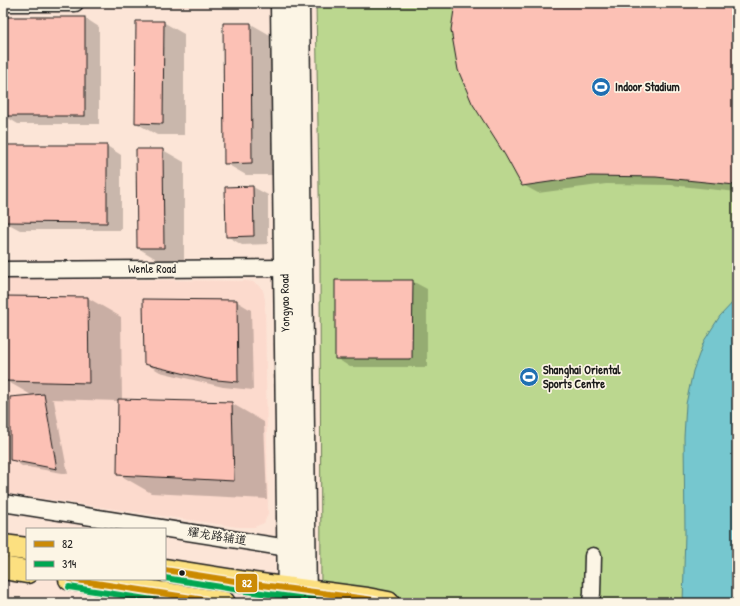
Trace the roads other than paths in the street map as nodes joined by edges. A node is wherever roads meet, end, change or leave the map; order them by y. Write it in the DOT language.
graph roads {
  1 [pos="3,3"];
  2 [pos="75,3"];
  3 [pos="282,3"];
  4 [pos="298,3"];
  5 [pos="293,268"];
  6 [pos="3,270"];
  7 [pos="3,503"];
  8 [pos="161,528"];
  9 [pos="166,529"];
  10 [pos="3,546"];
  11 [pos="288,548"];
  12 [pos="26,549"];
  13 [pos="593,556"];
  14 [pos="3,568"];
  15 [pos="166,570"];
  16 [pos="26,572"];
  17 [pos="76,580"];
  18 [pos="297,596"];
  19 [pos="224,603"];
  20 [pos="388,603"];
  21 [pos="591,603"];
  1 -- 2 [label="street"];
  3 -- 5 [label="street, Yongyao Road"];
  4 -- 5 [label="street, Yongyao Road"];
  5 -- 6 [label="street, Wenle Road"];
  5 -- 11 [label="street, Yongyao Road"];
  5 -- 18 [label="street, Yongyao Road"];
  7 -- 8 [label="street, 耀龙路辅道"];
  9 -- 11 [label="street, 耀龙路辅道"];
  10 -- 12 [label="main road"];
  11 -- 18 [label="street, Yongyao Road"];
  13 -- 21 [label="street"];
  14 -- 16 [label="main road"];
  15 -- 18 [label="main road"];
  17 -- 19 [label="main road"];
  18 -- 20 [label="main road"];
}
